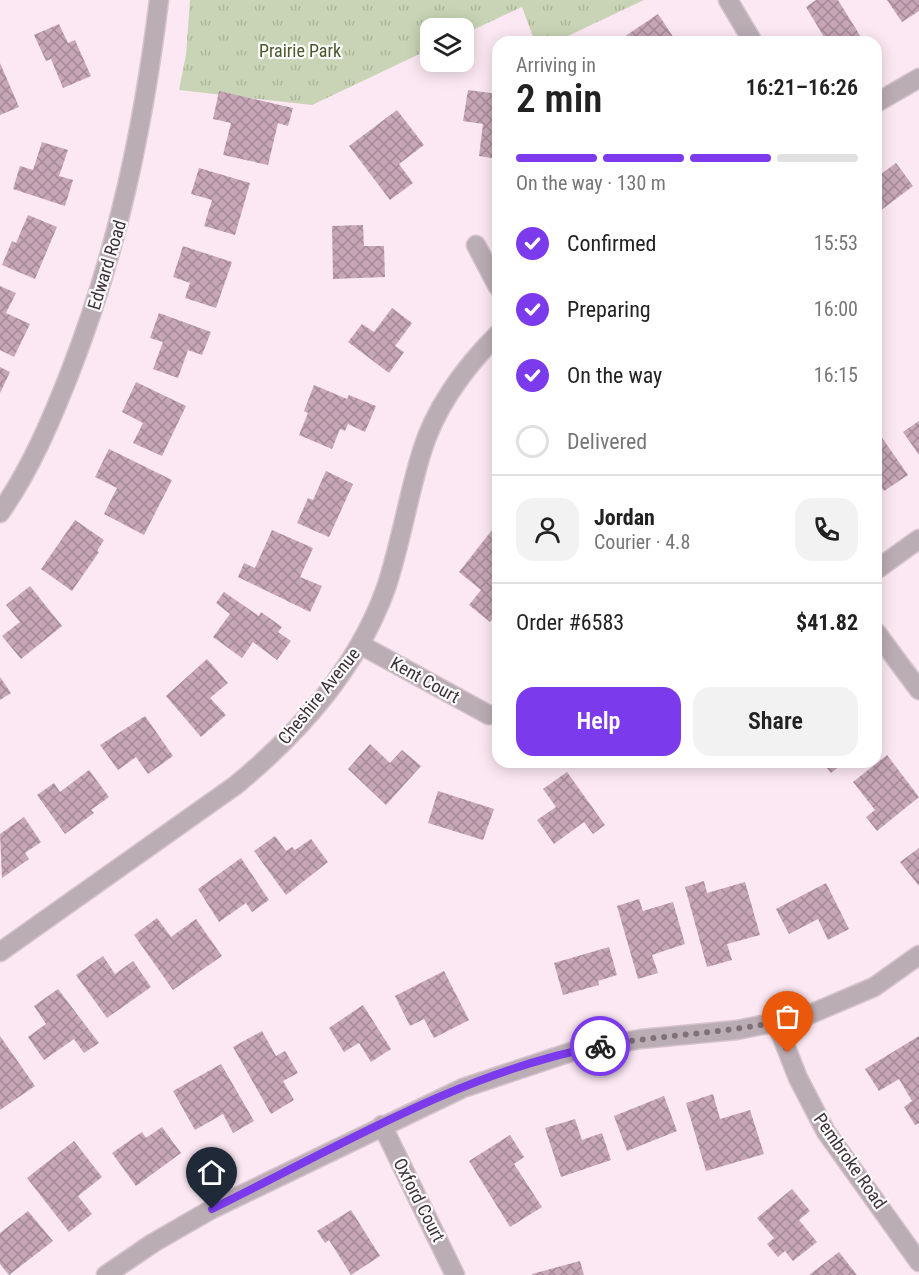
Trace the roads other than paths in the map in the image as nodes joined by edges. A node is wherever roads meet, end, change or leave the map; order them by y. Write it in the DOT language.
graph roads {
  1 [pos="159,0"];
  2 [pos="728,0"];
  3 [pos="749,36"];
  4 [pos="919,78"];
  5 [pos="882,100"];
  6 [pos="476,245"];
  7 [pos="492,276"];
  8 [pos="492,340"];
  9 [pos="0,513"];
  10 [pos="919,539"];
  11 [pos="882,566"];
  12 [pos="882,640"];
  13 [pos="361,645"];
  14 [pos="919,690"];
  15 [pos="489,715"];
  16 [pos="0,952"];
  17 [pos="919,956"];
  18 [pos="776,1022"];
  19 [pos="382,1125"];
  20 [pos="919,1262"];
  21 [pos="106,1275"];
  22 [pos="455,1275"];
  1 -- 9 [label="street, Edward Road"];
  2 -- 3 [label="street"];
  4 -- 5 [label="street"];
  6 -- 7 [label="street"];
  8 -- 13 [label="street, Cheshire Avenue"];
  10 -- 11 [label="street"];
  12 -- 14 [label="street"];
  13 -- 15 [label="street, Kent Court"];
  13 -- 16 [label="street, Cheshire Avenue"];
  17 -- 18 [label="street"];
  18 -- 19 [label="street"];
  18 -- 20 [label="street, Pembroke Road"];
  19 -- 21 [label="street"];
  19 -- 22 [label="street, Oxford Court"];
}
